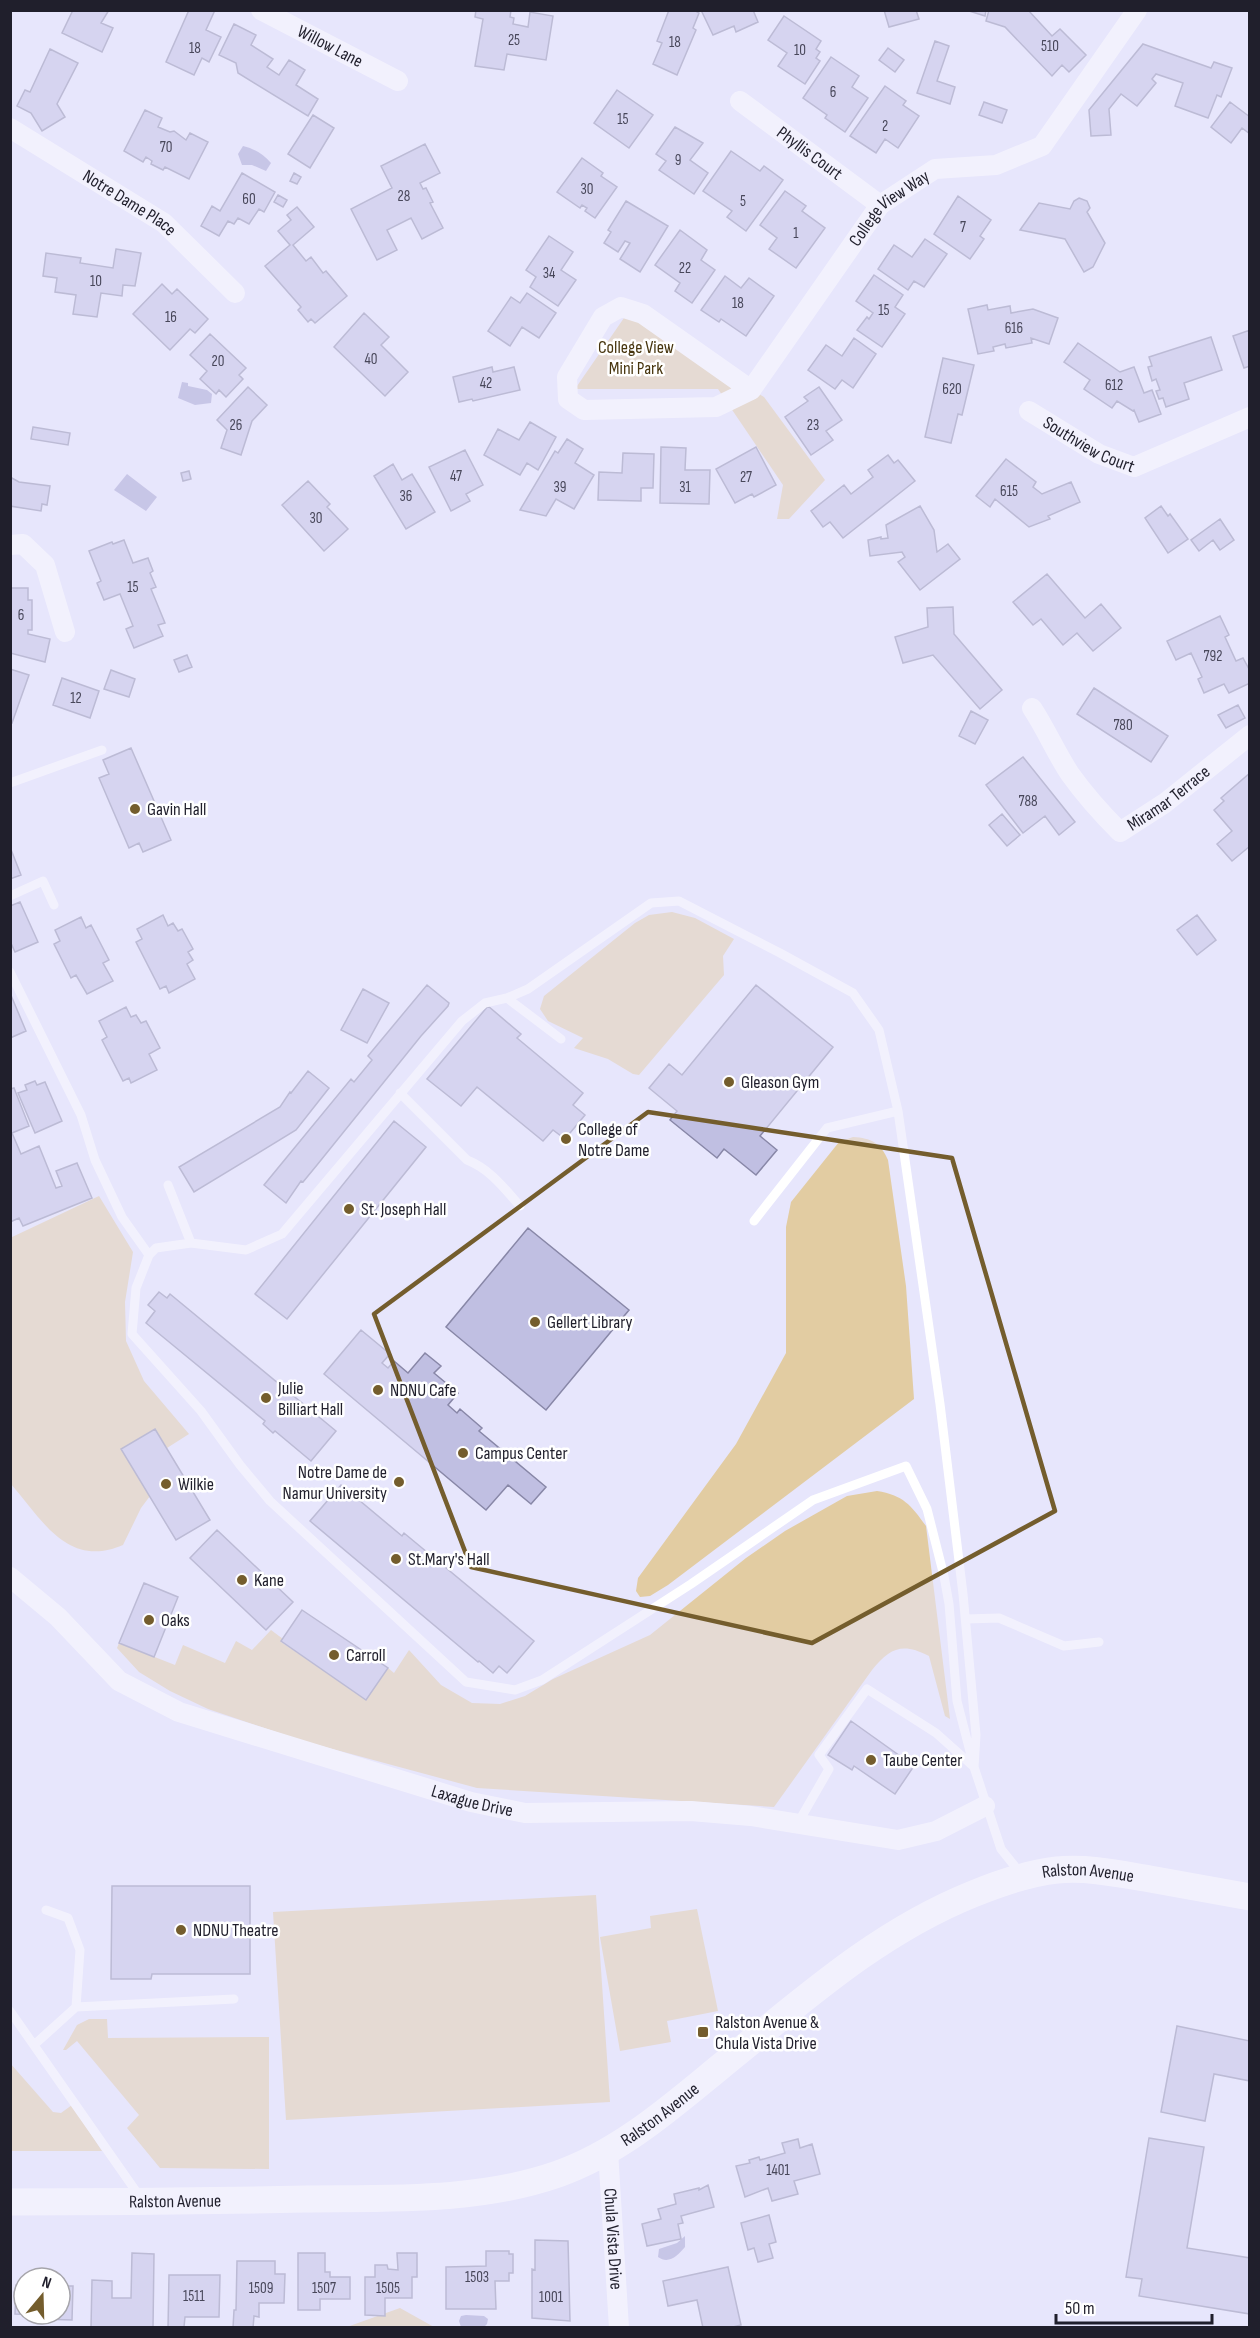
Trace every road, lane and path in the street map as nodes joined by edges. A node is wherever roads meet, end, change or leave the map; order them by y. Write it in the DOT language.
graph roads {
  1 [pos="261,10"];
  2 [pos="1137,10"];
  3 [pos="398,81"];
  4 [pos="740,100"];
  5 [pos="10,128"];
  6 [pos="880,205"];
  7 [pos="235,293"];
  8 [pos="751,390"];
  9 [pos="1029,411"];
  10 [pos="1250,417"];
  11 [pos="10,545"];
  12 [pos="65,632"];
  13 [pos="1032,708"];
  14 [pos="1250,735"];
  15 [pos="102,750"];
  16 [pos="10,783"];
  17 [pos="10,896"];
  18 [pos="54,905"];
  19 [pos="10,972"];
  20 [pos="507,998"];
  21 [pos="561,1039"];
  22 [pos="400,1092"];
  23 [pos="898,1111"];
  24 [pos="168,1185"];
  25 [pos="520,1206"];
  26 [pos="754,1221"];
  27 [pos="191,1242"];
  28 [pos="149,1256"];
  29 [pos="10,1577"];
  30 [pos="966,1619"];
  31 [pos="1099,1642"];
  32 [pos="974,1767"];
  33 [pos="986,1806"];
  34 [pos="798,1824"];
  35 [pos="1023,1876"];
  36 [pos="1250,1897"];
  37 [pos="46,1910"];
  38 [pos="234,1999"];
  39 [pos="76,2007"];
  40 [pos="10,2011"];
  41 [pos="34,2045"];
  42 [pos="608,2151"];
  43 [pos="10,2202"];
  44 [pos="143,2202"];
  45 [pos="620,2328"];
  1 -- 3 [label="street, Willow Lane"];
  2 -- 6 [label="street, College View Way"];
  4 -- 6 [label="street, Phyllis Court"];
  5 -- 7 [label="street, Notre Dame Place"];
  6 -- 8 [label="street, College View Way"];
  8 -- 8 [label="street, College View Way"];
  9 -- 10 [label="street, Southview Court"];
  11 -- 12 [label="street"];
  13 -- 14 [label="street, Miramar Terrace"];
  15 -- 16 [label="lane"];
  17 -- 18 [label="lane"];
  19 -- 28 [label="lane"];
  20 -- 21 [label="lane"];
  20 -- 22 [label="lane"];
  20 -- 23 [label="lane"];
  22 -- 25 [label="lane"];
  22 -- 27 [label="lane"];
  23 -- 26 [label="lane"];
  23 -- 30 [label="lane"];
  24 -- 27 [label="lane"];
  27 -- 28 [label="lane"];
  28 -- 32 [label="lane"];
  29 -- 34 [label="street, Laxague Drive"];
  30 -- 31 [label="lane"];
  30 -- 32 [label="lane"];
  32 -- 33 [label="lane"];
  32 -- 34 [label="lane"];
  33 -- 34 [label="street, Laxague Drive"];
  33 -- 35 [label="lane"];
  35 -- 36 [label="main road, Ralston Avenue"];
  35 -- 42 [label="main road, Ralston Avenue"];
  37 -- 39 [label="lane"];
  38 -- 39 [label="lane"];
  39 -- 41 [label="lane"];
  40 -- 41 [label="lane"];
  41 -- 44 [label="lane"];
  42 -- 44 [label="main road, Ralston Avenue"];
  42 -- 45 [label="street, Chula Vista Drive"];
  43 -- 44 [label="main road, Ralston Avenue"];
}
